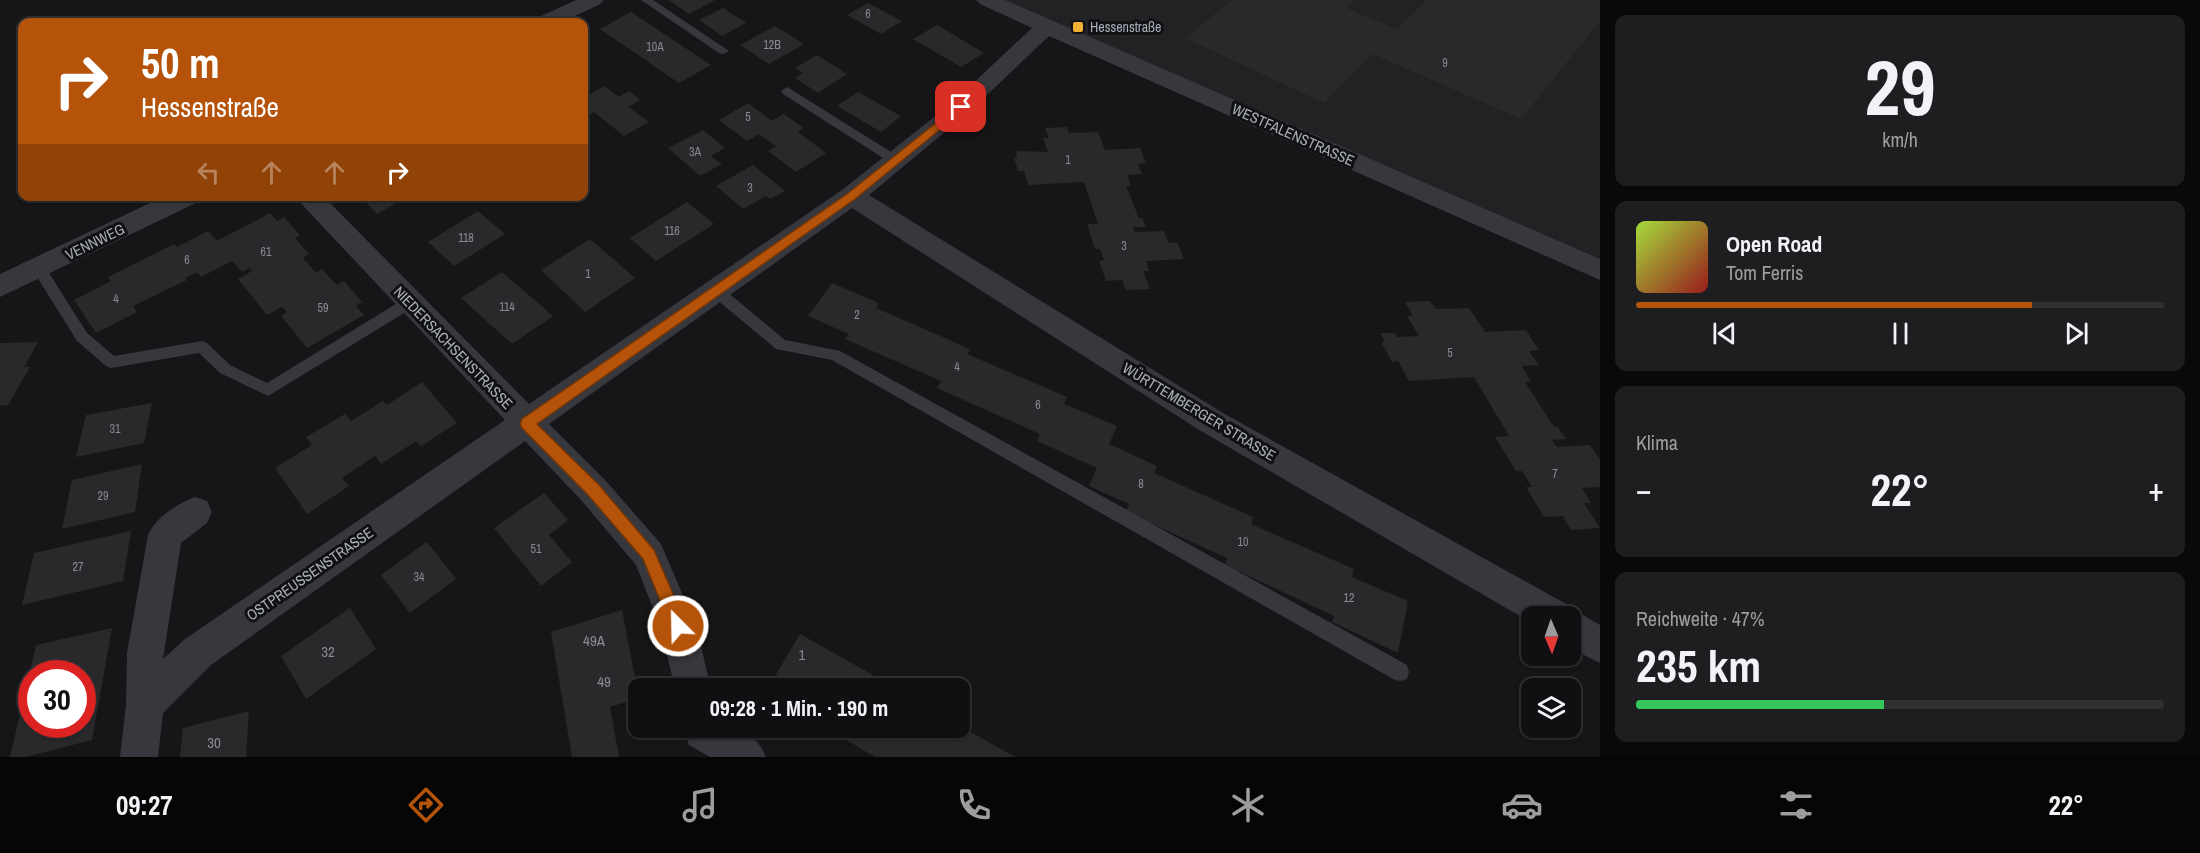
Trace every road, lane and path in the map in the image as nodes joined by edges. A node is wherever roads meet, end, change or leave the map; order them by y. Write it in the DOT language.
graph roads {
  1 [pos="593,0"];
  2 [pos="646,0"];
  3 [pos="987,0"];
  4 [pos="555,18"];
  5 [pos="1046,27"];
  6 [pos="723,51"];
  7 [pos="787,92"];
  8 [pos="895,160"];
  9 [pos="851,196"];
  10 [pos="179,201"];
  11 [pos="312,201"];
  12 [pos="39,269"];
  13 [pos="1600,270"];
  14 [pos="0,286"];
  15 [pos="715,290"];
  16 [pos="409,303"];
  17 [pos="527,424"];
  18 [pos="195,512"];
  19 [pos="1535,606"];
  20 [pos="1581,634"];
  21 [pos="1600,645"];
  22 [pos="1400,672"];
  23 [pos="691,678"];
  24 [pos="145,705"];
  25 [pos="703,738"];
  26 [pos="139,757"];
  27 [pos="747,757"];
  1 -- 4 [label="street"];
  2 -- 6 [label="lane"];
  3 -- 5 [label="street, WESTFALENSTRASSE"];
  5 -- 8 [label="street"];
  5 -- 13 [label="street, WESTFALENSTRASSE"];
  7 -- 8 [label="lane"];
  8 -- 9 [label="street"];
  9 -- 15 [label="street"];
  9 -- 19 [label="street, WÜRTTEMBERGER STRASSE"];
  10 -- 12 [label="street, VENNWEG"];
  11 -- 16 [label="street, NIEDERSACHSENSTRASSE"];
  12 -- 14 [label="street, VENNWEG"];
  12 -- 16 [label="lane"];
  15 -- 17 [label="street"];
  15 -- 22 [label="lane"];
  16 -- 17 [label="street, NIEDERSACHSENSTRASSE"];
  17 -- 23 [label="street, NIEDERSACHSENSTRASSE"];
  17 -- 24 [label="street, OSTPREUSSENSTRASSE"];
  18 -- 24 [label="street"];
  20 -- 21 [label="street"];
  24 -- 26 [label="street"];
  25 -- 27 [label="street"];
}
